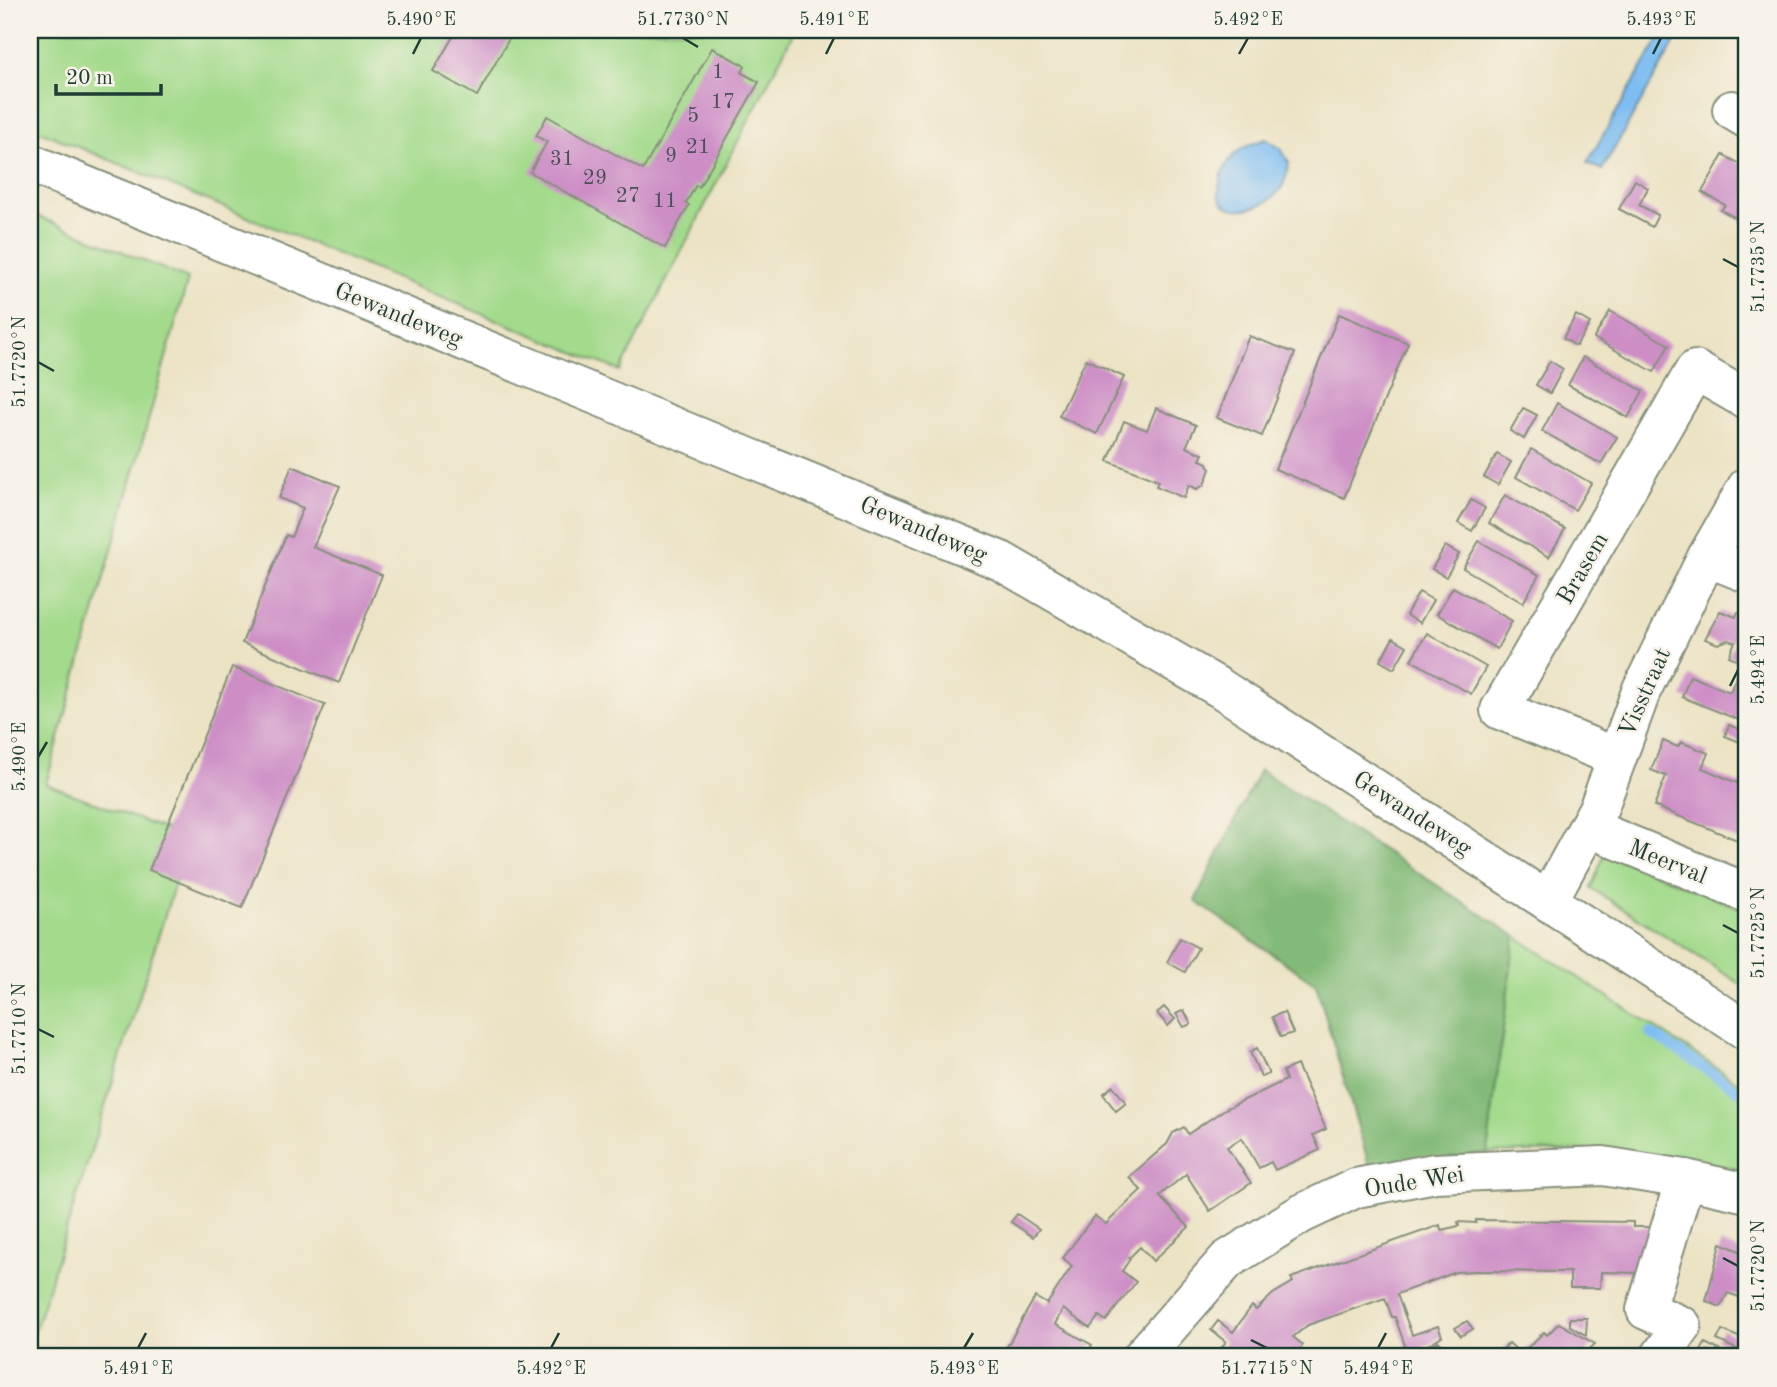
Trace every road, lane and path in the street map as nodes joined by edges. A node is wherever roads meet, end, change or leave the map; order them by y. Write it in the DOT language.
graph roads {
  1 [pos="30,163"];
  2 [pos="1747,400"];
  3 [pos="1747,487"];
  4 [pos="1707,557"];
  5 [pos="1747,573"];
  6 [pos="1616,757"];
  7 [pos="1589,828"];
  8 [pos="1747,893"];
  9 [pos="1548,901"];
  10 [pos="1747,1031"];
  11 [pos="1685,1179"];
  12 [pos="1747,1193"];
  13 [pos="1142,1357"];
  14 [pos="1660,1357"];
  1 -- 9 [label="street, Gewandeweg"];
  2 -- 6 [label="street, Brasem"];
  3 -- 4 [label="street, Visstraat"];
  4 -- 5 [label="street"];
  4 -- 6 [label="street, Visstraat"];
  6 -- 7 [label="street, Visstraat"];
  7 -- 8 [label="street, Meerval"];
  7 -- 9 [label="street, Visstraat"];
  9 -- 10 [label="street, Gewandeweg"];
  11 -- 12 [label="street, Oude Wei"];
  11 -- 13 [label="street, Oude Wei"];
  11 -- 14 [label="street"];
}
